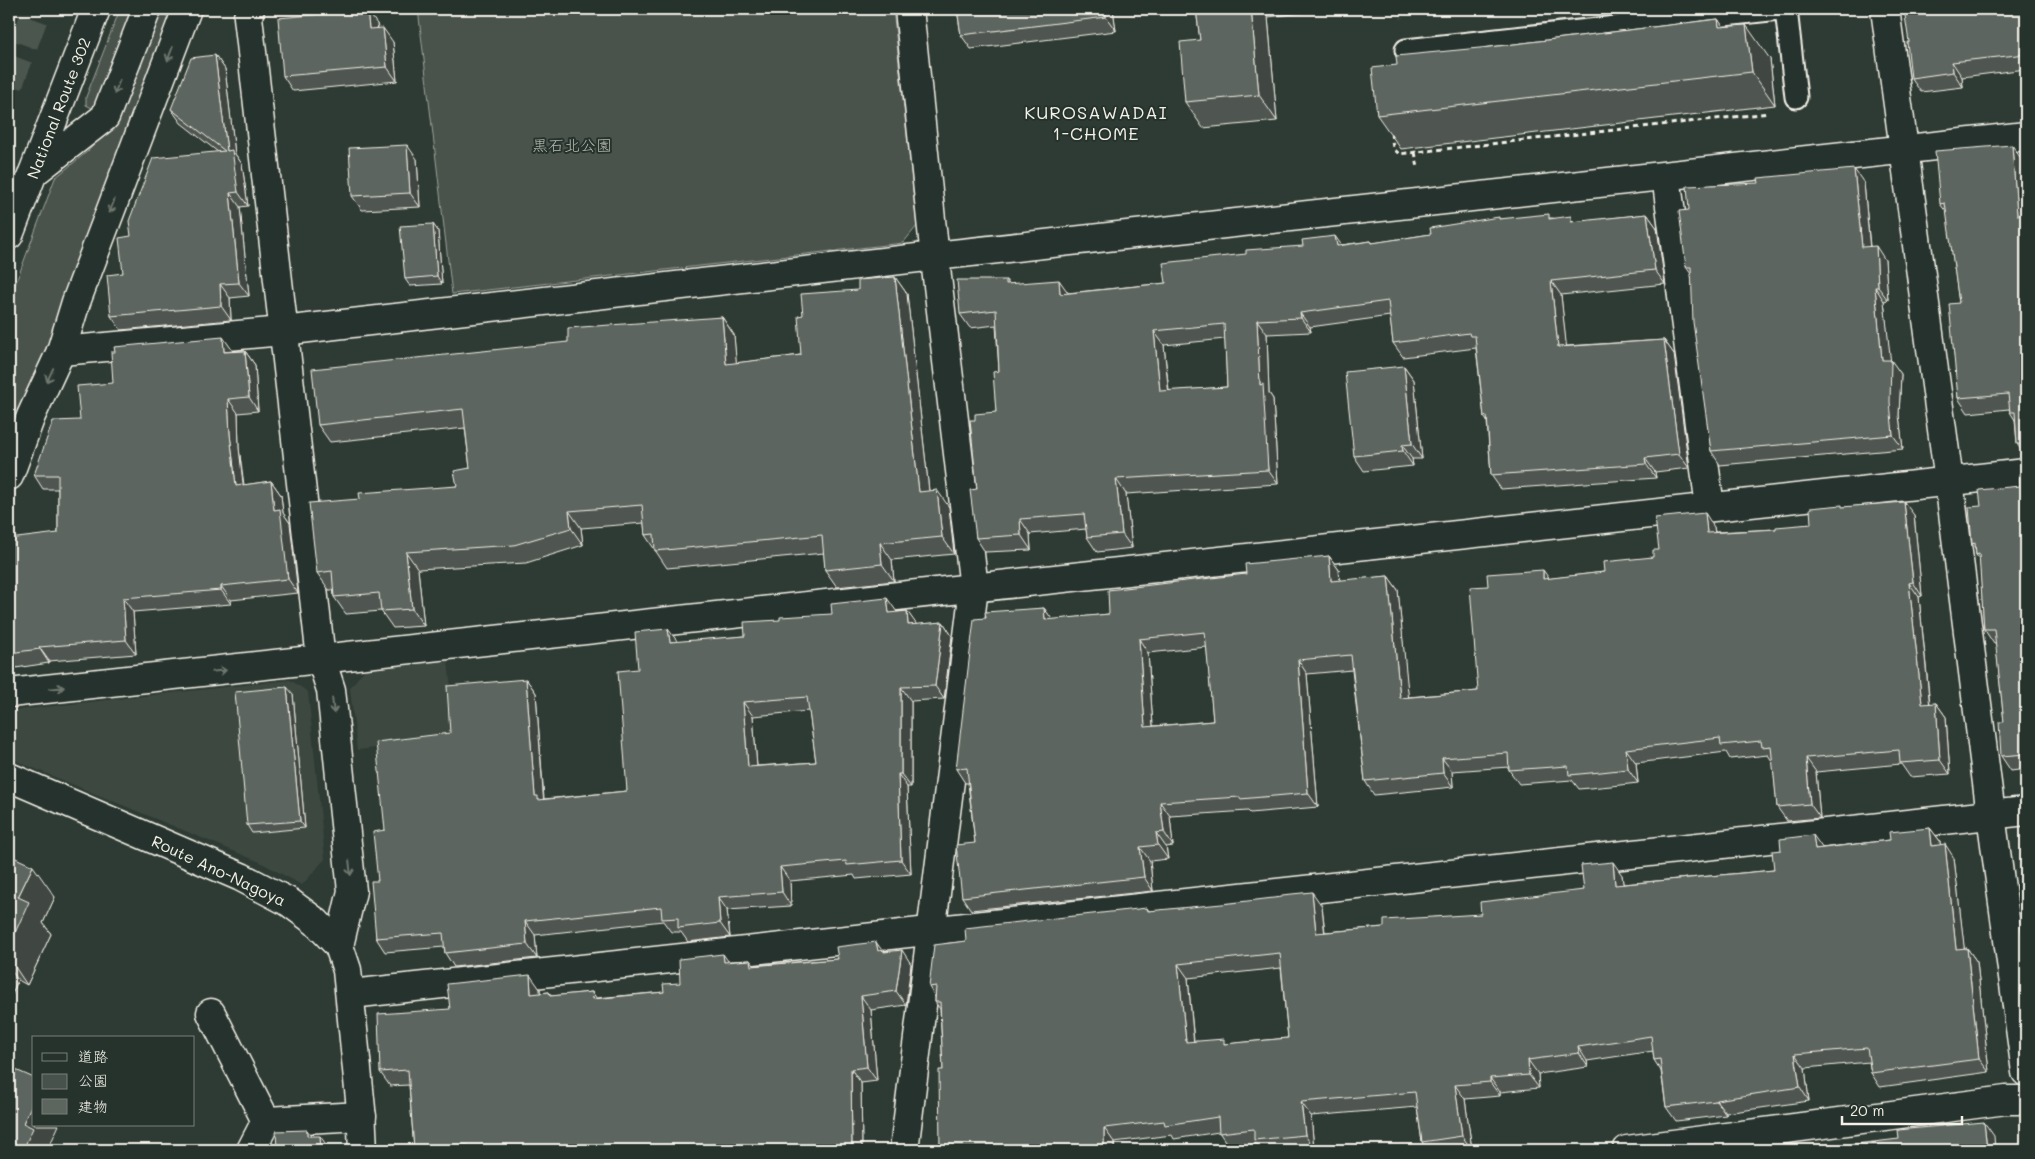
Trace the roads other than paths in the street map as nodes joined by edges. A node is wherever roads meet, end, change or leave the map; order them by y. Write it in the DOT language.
graph roads {
  1 [pos="96,9"];
  2 [pos="148,9"];
  3 [pos="187,9"];
  4 [pos="250,9"];
  5 [pos="908,9"];
  6 [pos="1778,9"];
  7 [pos="1786,9"];
  8 [pos="1884,9"];
  9 [pos="1406,50"];
  10 [pos="1796,97"];
  11 [pos="2026,136"];
  12 [pos="1903,150"];
  13 [pos="34,173"];
  14 [pos="1666,176"];
  15 [pos="9,235"];
  16 [pos="935,256"];
  17 [pos="283,331"];
  18 [pos="62,350"];
  19 [pos="2026,473"];
  20 [pos="9,476"];
  21 [pos="1949,481"];
  22 [pos="1710,507"];
  23 [pos="974,588"];
  24 [pos="321,659"];
  25 [pos="9,693"];
  26 [pos="9,777"];
  27 [pos="2026,810"];
  28 [pos="1990,815"];
  29 [pos="932,930"];
  30 [pos="339,946"];
  31 [pos="351,994"];
  32 [pos="211,1013"];
  33 [pos="2026,1072"];
  34 [pos="2026,1100"];
  35 [pos="362,1116"];
  36 [pos="266,1120"];
  37 [pos="251,1150"];
  38 [pos="363,1150"];
  39 [pos="904,1150"];
  40 [pos="1627,1150"];
  1 -- 13 [label="main road, National Route 302"];
  2 -- 13 [label="main road, one-way"];
  3 -- 18 [label="main road, one-way"];
  4 -- 17 [label="main road"];
  5 -- 16 [label="main road"];
  6 -- 9 [label="lane"];
  7 -- 10 [label="lane"];
  8 -- 12 [label="main road"];
  11 -- 12 [label="main road"];
  12 -- 14 [label="main road"];
  12 -- 21 [label="main road"];
  13 -- 15 [label="main road, National Route 302"];
  14 -- 16 [label="main road"];
  14 -- 22 [label="main road"];
  16 -- 17 [label="main road"];
  16 -- 23 [label="main road"];
  17 -- 18 [label="main road"];
  17 -- 24 [label="main road"];
  18 -- 20 [label="main road, one-way"];
  19 -- 21 [label="main road"];
  21 -- 22 [label="main road"];
  21 -- 28 [label="main road"];
  22 -- 23 [label="main road"];
  23 -- 24 [label="main road"];
  23 -- 29 [label="main road"];
  25 -- 24 [label="main road, one-way"];
  24 -- 30 [label="main road, one-way"];
  26 -- 30 [label="main road, Route Ano-Nagoya"];
  27 -- 28 [label="main road"];
  28 -- 29 [label="main road"];
  28 -- 33 [label="main road"];
  29 -- 31 [label="main road"];
  29 -- 39 [label="main road"];
  30 -- 31 [label="main road, Route Ano-Nagoya"];
  31 -- 35 [label="main road, Route Ano-Nagoya"];
  32 -- 36 [label="main road"];
  34 -- 40 [label="main road"];
  35 -- 36 [label="main road"];
  35 -- 38 [label="main road, Route Ano-Nagoya"];
  36 -- 37 [label="main road"];
}
